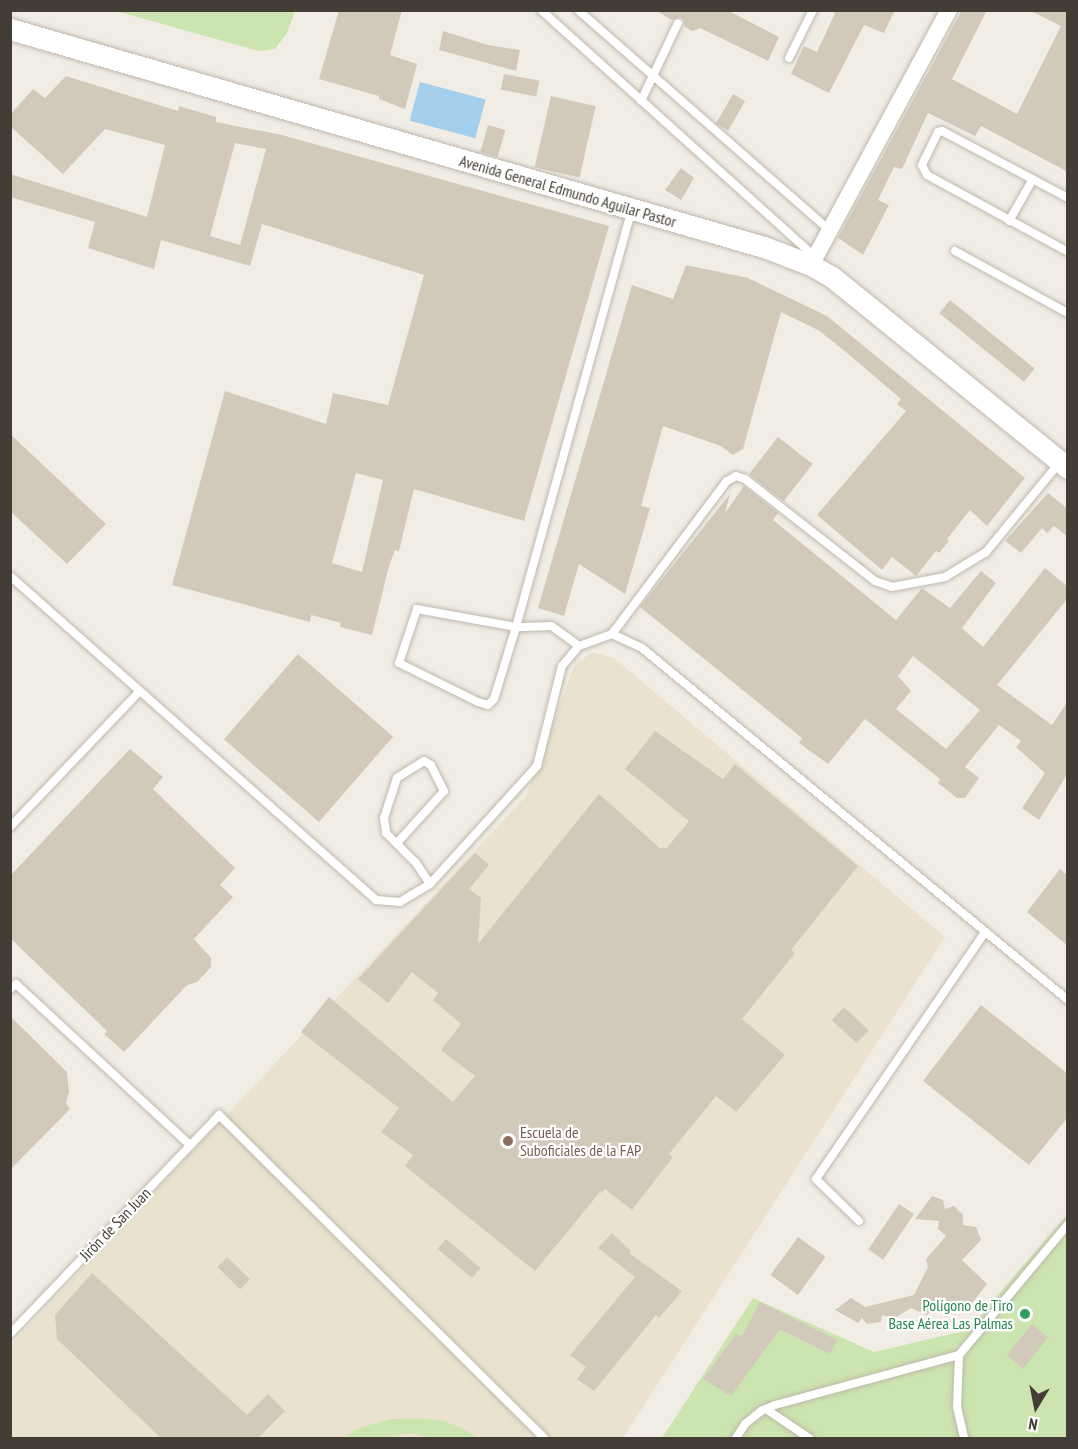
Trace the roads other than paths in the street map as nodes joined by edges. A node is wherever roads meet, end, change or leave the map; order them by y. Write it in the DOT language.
graph roads {
  1 [pos="541,10"];
  2 [pos="578,10"];
  3 [pos="813,10"];
  4 [pos="949,10"];
  5 [pos="678,23"];
  6 [pos="10,29"];
  7 [pos="789,58"];
  8 [pos="654,75"];
  9 [pos="641,101"];
  10 [pos="1033,179"];
  11 [pos="1068,198"];
  12 [pos="632,210"];
  13 [pos="1009,220"];
  14 [pos="829,230"];
  15 [pos="955,251"];
  16 [pos="1068,252"];
  17 [pos="813,261"];
  18 [pos="1068,313"];
  19 [pos="1064,465"];
  20 [pos="10,576"];
  21 [pos="516,627"];
  22 [pos="612,634"];
  23 [pos="579,646"];
  24 [pos="140,691"];
  25 [pos="10,827"];
  26 [pos="397,843"];
  27 [pos="430,884"];
  28 [pos="984,932"];
  29 [pos="10,989"];
  30 [pos="1068,1000"];
  31 [pos="190,1145"];
  32 [pos="859,1221"];
  33 [pos="1068,1224"];
  34 [pos="10,1334"];
  35 [pos="959,1355"];
  36 [pos="766,1409"];
  37 [pos="544,1438"];
  38 [pos="736,1438"];
  39 [pos="809,1438"];
  40 [pos="964,1438"];
  1 -- 9 [label="lane"];
  2 -- 8 [label="lane"];
  3 -- 7 [label="lane"];
  4 -- 14 [label="street"];
  5 -- 8 [label="lane"];
  6 -- 12 [label="street, Avenida General Edmundo Aguilar Pastor"];
  8 -- 9 [label="lane"];
  8 -- 14 [label="lane"];
  9 -- 17 [label="lane"];
  10 -- 11 [label="lane"];
  10 -- 13 [label="lane"];
  10 -- 13 [label="lane"];
  12 -- 17 [label="street, Avenida General Edmundo Aguilar Pastor"];
  12 -- 21 [label="lane"];
  13 -- 16 [label="lane"];
  14 -- 17 [label="street"];
  15 -- 18 [label="lane"];
  17 -- 19 [label="street, Avenida General Edmundo Aguilar Pastor"];
  19 -- 22 [label="lane"];
  20 -- 24 [label="lane"];
  21 -- 21 [label="lane"];
  21 -- 23 [label="lane"];
  22 -- 23 [label="lane"];
  22 -- 28 [label="lane"];
  23 -- 27 [label="lane"];
  24 -- 25 [label="lane"];
  24 -- 27 [label="lane"];
  26 -- 26 [label="lane"];
  26 -- 27 [label="lane"];
  28 -- 30 [label="lane"];
  28 -- 32 [label="lane"];
  29 -- 31 [label="lane"];
  31 -- 34 [label="lane, Jirón de San Juan"];
  31 -- 37 [label="lane, Jirón de San Juan"];
  33 -- 35 [label="lane"];
  35 -- 36 [label="lane"];
  35 -- 40 [label="lane"];
  36 -- 38 [label="lane"];
  36 -- 39 [label="lane"];
}
